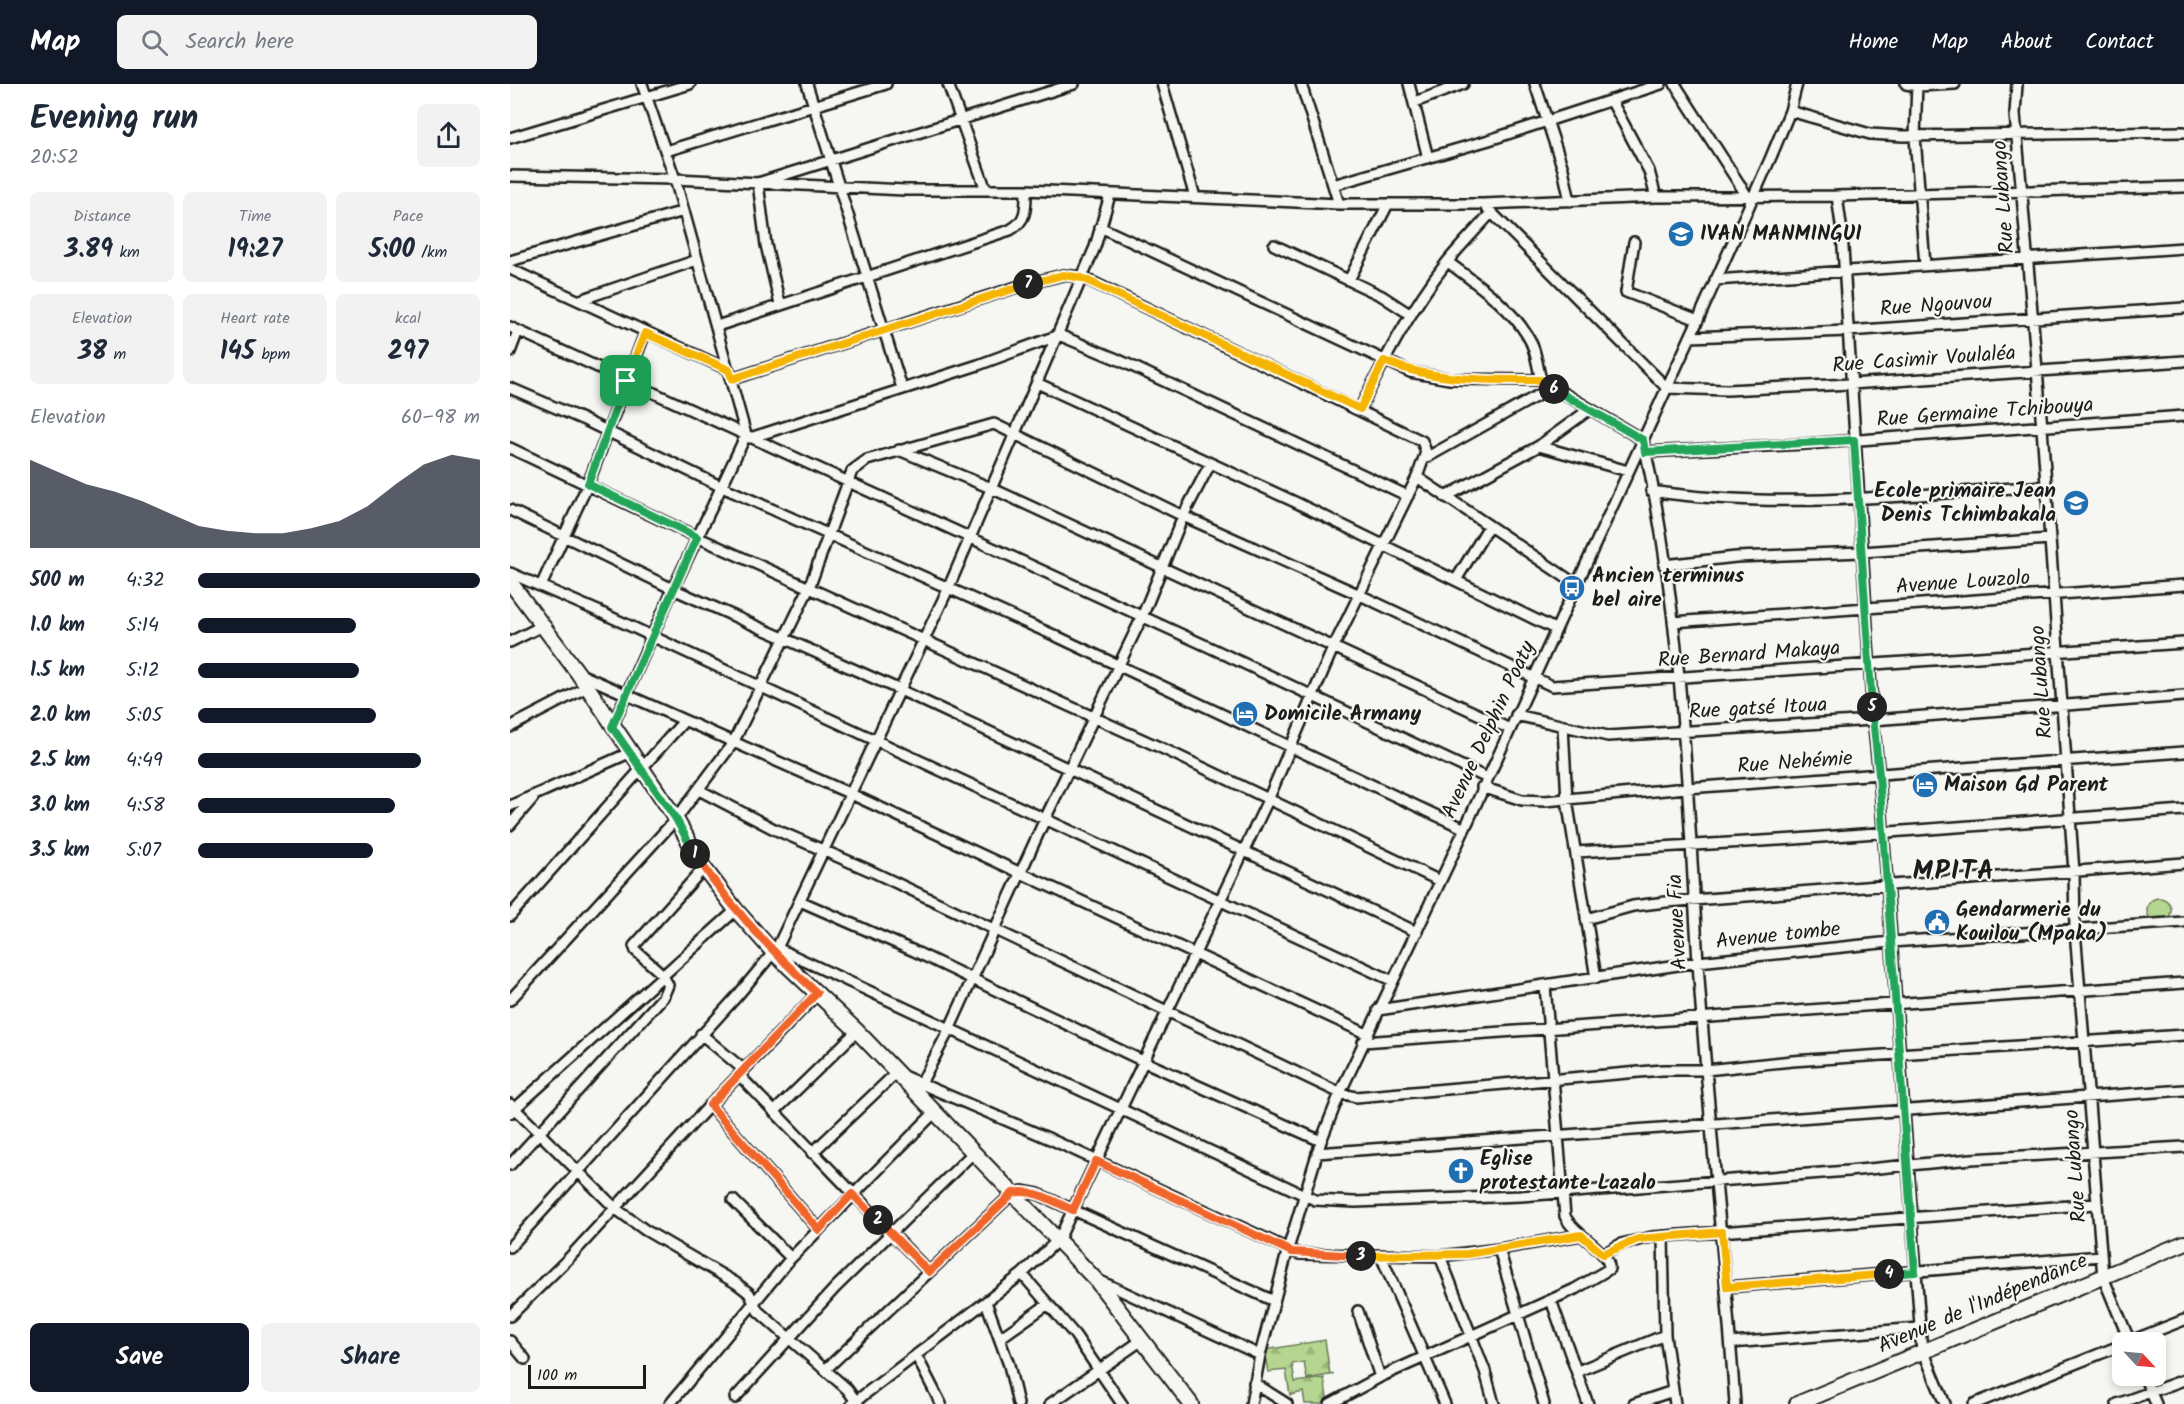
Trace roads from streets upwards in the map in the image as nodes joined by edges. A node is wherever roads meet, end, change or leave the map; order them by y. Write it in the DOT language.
graph roads {
  1 [pos="642,84"];
  2 [pos="690,84"];
  3 [pos="807,84"];
  4 [pos="886,84"];
  5 [pos="948,84"];
  6 [pos="1074,84"];
  7 [pos="1162,84"];
  8 [pos="1301,84"];
  9 [pos="1409,84"];
  10 [pos="1463,84"];
  11 [pos="1535,84"];
  12 [pos="1661,84"];
  13 [pos="1675,84"];
  14 [pos="1797,84"];
  15 [pos="1906,84"];
  16 [pos="1955,84"];
  17 [pos="2017,84"];
  18 [pos="1917,85"];
  19 [pos="647,98"];
  20 [pos="1611,100"];
  21 [pos="1414,102"];
  22 [pos="815,107"];
  23 [pos="1790,111"];
  24 [pos="960,121"];
  25 [pos="1547,121"];
  26 [pos="2184,132"];
  27 [pos="2018,135"];
  28 [pos="1915,137"];
  29 [pos="510,138"];
  30 [pos="666,151"];
  31 [pos="1428,158"];
  32 [pos="831,159"];
  33 [pos="510,176"];
  34 [pos="675,179"];
  35 [pos="758,183"];
  36 [pos="1333,185"];
  37 [pos="2184,187"];
  38 [pos="840,188"];
  39 [pos="986,190"];
  40 [pos="1026,190"];
  41 [pos="2021,191"];
  42 [pos="1919,193"];
  43 [pos="1110,195"];
  44 [pos="1656,196"];
  45 [pos="1837,196"];
  46 [pos="1195,197"];
  47 [pos="1750,197"];
  48 [pos="1570,201"];
  49 [pos="1340,204"];
  50 [pos="1388,204"];
  51 [pos="1483,204"];
  52 [pos="684,211"];
  53 [pos="1491,214"];
  54 [pos="1100,227"];
  55 [pos="1634,242"];
  56 [pos="1274,245"];
  57 [pos="2184,248"];
  58 [pos="2026,258"];
  59 [pos="698,260"];
  60 [pos="510,261"];
  61 [pos="1448,262"];
  62 [pos="1925,265"];
  63 [pos="510,269"];
  64 [pos="1845,270"];
  65 [pos="866,276"];
  66 [pos="1082,278"];
  67 [pos="1349,280"];
  68 [pos="1715,280"];
  69 [pos="580,300"];
  70 [pos="780,304"];
  71 [pos="2184,308"];
  72 [pos="1411,315"];
  73 [pos="2032,317"];
  74 [pos="1698,320"];
  75 [pos="717,326"];
  76 [pos="514,329"];
  77 [pos="885,330"];
  78 [pos="1847,331"];
  79 [pos="645,333"];
  80 [pos="1059,335"];
  81 [pos="1690,338"];
  82 [pos="510,352"];
  83 [pos="1384,361"];
  84 [pos="2184,361"];
  85 [pos="2035,370"];
  86 [pos="730,375"];
  87 [pos="1541,380"];
  88 [pos="626,381"];
  89 [pos="1037,383"];
  90 [pos="1851,384"];
  91 [pos="510,388"];
  92 [pos="902,388"];
  93 [pos="1551,388"];
  94 [pos="1667,388"];
  95 [pos="1360,409"];
  96 [pos="1590,409"];
  97 [pos="2184,416"];
  98 [pos="2042,428"];
  99 [pos="608,433"];
  100 [pos="1015,434"];
  101 [pos="748,436"];
  102 [pos="1643,440"];
  103 [pos="1854,440"];
  104 [pos="1539,446"];
  105 [pos="510,448"];
  106 [pos="899,450"];
  107 [pos="1645,452"];
  108 [pos="1424,459"];
  109 [pos="1210,464"];
  110 [pos="1628,471"];
  111 [pos="1417,477"];
  112 [pos="847,480"];
  113 [pos="588,484"];
  114 [pos="720,486"];
  115 [pos="2046,486"];
  116 [pos="991,488"];
  117 [pos="1651,491"];
  118 [pos="1408,496"];
  119 [pos="1445,497"];
  120 [pos="1858,499"];
  121 [pos="510,510"];
  122 [pos="1184,516"];
  123 [pos="1489,526"];
  124 [pos="830,535"];
  125 [pos="565,537"];
  126 [pos="697,537"];
  127 [pos="969,538"];
  128 [pos="2050,539"];
  129 [pos="1384,546"];
  130 [pos="1862,552"];
  131 [pos="1664,565"];
  132 [pos="1162,567"];
  133 [pos="510,573"];
  134 [pos="1456,580"];
  135 [pos="510,582"];
  136 [pos="1576,585"];
  137 [pos="2184,585"];
  138 [pos="541,586"];
  139 [pos="809,588"];
  140 [pos="673,589"];
  141 [pos="948,589"];
  142 [pos="2054,594"];
  143 [pos="1360,595"];
  144 [pos="1866,609"];
  145 [pos="1142,617"];
  146 [pos="1673,622"];
  147 [pos="542,626"];
  148 [pos="1555,629"];
  149 [pos="652,637"];
  150 [pos="784,638"];
  151 [pos="924,640"];
  152 [pos="510,642"];
  153 [pos="2184,643"];
  154 [pos="1333,648"];
  155 [pos="2058,651"];
  156 [pos="1869,664"];
  157 [pos="1117,666"];
  158 [pos="578,674"];
  159 [pos="1680,677"];
  160 [pos="1533,678"];
  161 [pos="587,687"];
  162 [pos="762,689"];
  163 [pos="898,689"];
  164 [pos="626,694"];
  165 [pos="2184,696"];
  166 [pos="1311,697"];
  167 [pos="2062,707"];
  168 [pos="1516,715"];
  169 [pos="1095,718"];
  170 [pos="1873,720"];
  171 [pos="684,721"];
  172 [pos="510,727"];
  173 [pos="612,727"];
  174 [pos="1563,728"];
  175 [pos="1510,729"];
  176 [pos="1684,731"];
  177 [pos="875,740"];
  178 [pos="733,743"];
  179 [pos="1289,748"];
  180 [pos="2184,752"];
  181 [pos="629,753"];
  182 [pos="2066,761"];
  183 [pos="1068,770"];
  184 [pos="642,771"];
  185 [pos="1879,775"];
  186 [pos="1484,783"];
  187 [pos="1688,788"];
  188 [pos="699,790"];
  189 [pos="850,794"];
  190 [pos="534,796"];
  191 [pos="1268,800"];
  192 [pos="1567,800"];
  193 [pos="510,806"];
  194 [pos="2184,810"];
  195 [pos="2070,818"];
  196 [pos="676,819"];
  197 [pos="1045,819"];
  198 [pos="510,825"];
  199 [pos="1463,828"];
  200 [pos="1883,831"];
  201 [pos="1692,846"];
  202 [pos="824,851"];
  203 [pos="1243,851"];
  204 [pos="1576,852"];
  205 [pos="2184,863"];
  206 [pos="704,868"];
  207 [pos="2074,872"];
  208 [pos="1020,874"];
  209 [pos="1440,881"];
  210 [pos="1886,885"];
  211 [pos="1695,899"];
  212 [pos="1219,900"];
  213 [pos="800,901"];
  214 [pos="736,910"];
  215 [pos="510,916"];
  216 [pos="1586,920"];
  217 [pos="2184,922"];
  218 [pos="2075,930"];
  219 [pos="994,931"];
  220 [pos="1417,932"];
  221 [pos="1891,942"];
  222 [pos="775,951"];
  223 [pos="1194,953"];
  224 [pos="1698,962"];
  225 [pos="662,974"];
  226 [pos="1596,978"];
  227 [pos="972,979"];
  228 [pos="1393,981"];
  229 [pos="2184,983"];
  230 [pos="1545,986"];
  231 [pos="2082,991"];
  232 [pos="817,993"];
  233 [pos="510,1000"];
  234 [pos="1895,1003"];
  235 [pos="1378,1010"];
  236 [pos="1169,1011"];
  237 [pos="1702,1018"];
  238 [pos="1550,1029"];
  239 [pos="949,1030"];
  240 [pos="857,1032"];
  241 [pos="701,1034"];
  242 [pos="2184,1035"];
  243 [pos="1365,1038"];
  244 [pos="2086,1041"];
  245 [pos="1899,1055"];
  246 [pos="1145,1062"];
  247 [pos="1706,1070"];
  248 [pos="742,1073"];
  249 [pos="896,1073"];
  250 [pos="1554,1081"];
  251 [pos="919,1088"];
  252 [pos="2184,1090"];
  253 [pos="1340,1093"];
  254 [pos="2089,1097"];
  255 [pos="710,1105"];
  256 [pos="512,1108"];
  257 [pos="1121,1109"];
  258 [pos="1904,1110"];
  259 [pos="774,1112"];
  260 [pos="934,1113"];
  261 [pos="1712,1124"];
  262 [pos="538,1133"];
  263 [pos="1559,1137"];
  264 [pos="1321,1141"];
  265 [pos="2184,1147"];
  266 [pos="812,1153"];
  267 [pos="973,1153"];
  268 [pos="1317,1153"];
  269 [pos="2093,1153"];
  270 [pos="1096,1161"];
  271 [pos="510,1165"];
  272 [pos="1908,1165"];
  273 [pos="578,1172"];
  274 [pos="1718,1181"];
  275 [pos="1013,1193"];
  276 [pos="852,1194"];
  277 [pos="1562,1194"];
  278 [pos="1304,1197"];
  279 [pos="733,1200"];
  280 [pos="2096,1204"];
  281 [pos="616,1209"];
  282 [pos="1073,1210"];
  283 [pos="1911,1217"];
  284 [pos="819,1230"];
  285 [pos="1722,1232"];
  286 [pos="890,1233"];
  287 [pos="1581,1235"];
  288 [pos="1663,1236"];
  289 [pos="1059,1239"];
  290 [pos="2184,1243"];
  291 [pos="510,1247"];
  292 [pos="1287,1250"];
  293 [pos="1498,1250"];
  294 [pos="2184,1253"];
  295 [pos="1603,1254"];
  296 [pos="1381,1256"];
  297 [pos="1440,1256"];
  298 [pos="2101,1256"];
  299 [pos="791,1258"];
  300 [pos="929,1272"];
  301 [pos="1915,1272"];
  302 [pos="1022,1274"];
  303 [pos="1096,1280"];
  304 [pos="2104,1281"];
  305 [pos="1727,1287"];
  306 [pos="1551,1300"];
  307 [pos="1274,1301"];
  308 [pos="986,1302"];
  309 [pos="753,1304"];
  310 [pos="1048,1304"];
  311 [pos="1358,1311"];
  312 [pos="1516,1314"];
  313 [pos="510,1316"];
  314 [pos="2184,1320"];
  315 [pos="1919,1328"];
  316 [pos="2125,1332"];
  317 [pos="2154,1332"];
  318 [pos="1665,1335"];
  319 [pos="1471,1336"];
  320 [pos="788,1338"];
  321 [pos="1000,1338"];
  322 [pos="1142,1340"];
  323 [pos="510,1341"];
  324 [pos="1731,1343"];
  325 [pos="2112,1349"];
  326 [pos="916,1355"];
  327 [pos="1260,1355"];
  328 [pos="1924,1356"];
  329 [pos="1424,1357"];
  330 [pos="525,1359"];
  331 [pos="1099,1368"];
  332 [pos="825,1370"];
  333 [pos="1578,1371"];
  334 [pos="1380,1377"];
  335 [pos="2184,1380"];
  336 [pos="1254,1383"];
  337 [pos="2148,1386"];
  338 [pos="1673,1391"];
  339 [pos="2150,1391"];
  340 [pos="735,1398"];
  341 [pos="855,1403"];
  342 [pos="670,1404"];
  343 [pos="941,1404"];
  344 [pos="1018,1404"];
  345 [pos="1050,1404"];
  346 [pos="1122,1404"];
  347 [pos="1191,1404"];
  348 [pos="1251,1404"];
  349 [pos="1287,1404"];
  350 [pos="1330,1404"];
  351 [pos="1445,1404"];
  352 [pos="1494,1404"];
  353 [pos="1544,1404"];
  354 [pos="1588,1404"];
  355 [pos="1634,1404"];
  356 [pos="1675,1404"];
  357 [pos="1735,1404"];
  358 [pos="1797,1404"];
  359 [pos="1819,1404"];
  360 [pos="1945,1404"];
  361 [pos="1974,1404"];
  362 [pos="2117,1404"];
  363 [pos="2156,1404"];
  1 -- 19 [label="street"];
  2 -- 19 [label="street"];
  3 -- 22 [label="street"];
  4 -- 22 [label="street"];
  5 -- 24 [label="street"];
  6 -- 24 [label="street"];
  7 -- 46 [label="street"];
  8 -- 36 [label="street"];
  9 -- 21 [label="street"];
  10 -- 21 [label="street"];
  11 -- 25 [label="street"];
  12 -- 20 [label="street"];
  13 -- 47 [label="street"];
  14 -- 23 [label="street, Avenue Delphin Poaty"];
  15 -- 18 [label="street"];
  16 -- 18 [label="street"];
  17 -- 27 [label="street, Rue Lubango"];
  18 -- 28 [label="street"];
  19 -- 29 [label="street"];
  19 -- 30 [label="street"];
  20 -- 25 [label="street"];
  20 -- 44 [label="street"];
  21 -- 31 [label="street"];
  22 -- 30 [label="street"];
  22 -- 32 [label="street"];
  23 -- 28 [label="street"];
  23 -- 47 [label="street, Avenue Delphin Poaty"];
  24 -- 32 [label="street"];
  24 -- 39 [label="street"];
  25 -- 31 [label="street"];
  25 -- 48 [label="street"];
  26 -- 27 [label="street"];
  27 -- 28 [label="street"];
  27 -- 41 [label="street, Rue Lubango"];
  28 -- 42 [label="street"];
  30 -- 34 [label="street"];
  31 -- 36 [label="street"];
  32 -- 35 [label="street"];
  32 -- 38 [label="street"];
  33 -- 34 [label="street"];
  34 -- 35 [label="street"];
  34 -- 52 [label="street"];
  35 -- 38 [label="street"];
  35 -- 70 [label="street"];
  36 -- 49 [label="street"];
  37 -- 41 [label="street"];
  38 -- 39 [label="street"];
  38 -- 65 [label="street"];
  39 -- 40 [label="street"];
  40 -- 43 [label="street"];
  40 -- 65 [label="street"];
  41 -- 42 [label="street"];
  41 -- 58 [label="street, Rue Lubango"];
  42 -- 45 [label="street"];
  42 -- 62 [label="street"];
  43 -- 46 [label="street"];
  43 -- 54 [label="street"];
  44 -- 47 [label="street"];
  44 -- 48 [label="street"];
  45 -- 47 [label="street"];
  45 -- 64 [label="street"];
  46 -- 49 [label="street"];
  47 -- 68 [label="street, Avenue Delphin Poaty"];
  48 -- 51 [label="street"];
  49 -- 50 [label="street"];
  50 -- 51 [label="street"];
  50 -- 67 [label="street"];
  51 -- 53 [label="street"];
  52 -- 59 [label="street"];
  52 -- 60 [label="street"];
  53 -- 61 [label="street"];
  53 -- 94 [label="street"];
  54 -- 66 [label="street"];
  54 -- 83 [label="street"];
  55 -- 74 [label="street"];
  56 -- 67 [label="street"];
  57 -- 58 [label="street"];
  58 -- 62 [label="street"];
  58 -- 73 [label="street, Rue Lubango"];
  59 -- 69 [label="street"];
  59 -- 75 [label="street"];
  61 -- 72 [label="street"];
  61 -- 87 [label="street"];
  62 -- 64 [label="street"];
  63 -- 69 [label="street"];
  64 -- 68 [label="street"];
  64 -- 78 [label="street"];
  65 -- 70 [label="street"];
  65 -- 77 [label="street"];
  66 -- 77 [label="street"];
  66 -- 80 [label="street"];
  66 -- 95 [label="street"];
  67 -- 72 [label="street"];
  68 -- 74 [label="street, Avenue Delphin Poaty"];
  69 -- 79 [label="street"];
  70 -- 75 [label="street"];
  71 -- 73 [label="street, Rue Ngouvou"];
  72 -- 83 [label="street"];
  73 -- 78 [label="street, Rue Ngouvou"];
  73 -- 85 [label="street, Rue Lubango"];
  74 -- 81 [label="street, Avenue Delphin Poaty"];
  75 -- 86 [label="street"];
  76 -- 82 [label="street"];
  76 -- 88 [label="street, Rue Nehémie"];
  77 -- 86 [label="street"];
  77 -- 92 [label="street"];
  78 -- 81 [label="street, Rue Ngouvou"];
  78 -- 90 [label="street"];
  79 -- 86 [label="street"];
  79 -- 88 [label="street"];
  80 -- 89 [label="street"];
  80 -- 92 [label="street"];
  80 -- 118 [label="street"];
  81 -- 94 [label="street, Avenue Delphin Poaty"];
  83 -- 87 [label="street"];
  83 -- 95 [label="street"];
  84 -- 85 [label="street, Rue Casimir Voulaléa"];
  85 -- 90 [label="street, Rue Casimir Voulaléa"];
  85 -- 98 [label="street, Rue Lubango"];
  86 -- 101 [label="street"];
  87 -- 93 [label="street"];
  88 -- 99 [label="street"];
  88 -- 101 [label="street, Rue Nehémie"];
  89 -- 100 [label="street"];
  89 -- 109 [label="street"];
  90 -- 94 [label="street, Rue Casimir Voulaléa"];
  90 -- 103 [label="street"];
  91 -- 99 [label="street"];
  92 -- 101 [label="street"];
  93 -- 96 [label="street"];
  93 -- 108 [label="street"];
  94 -- 102 [label="street, Avenue Delphin Poaty"];
  95 -- 108 [label="street"];
  96 -- 102 [label="street"];
  96 -- 104 [label="street"];
  97 -- 98 [label="street, Rue Germaine Tchibouya"];
  98 -- 103 [label="street, Rue Germaine Tchibouya"];
  98 -- 115 [label="street, Rue Lubango"];
  99 -- 113 [label="street"];
  99 -- 114 [label="street"];
  100 -- 106 [label="street, Rue Bernard Makaya"];
  100 -- 116 [label="street"];
  100 -- 122 [label="street, Rue Bernard Makaya"];
  101 -- 112 [label="street, Rue Nehémie"];
  101 -- 114 [label="street"];
  102 -- 107 [label="street, Avenue Fia"];
  102 -- 110 [label="street, Avenue Delphin Poaty"];
  103 -- 107 [label="street, Rue Germaine Tchibouya"];
  103 -- 120 [label="street"];
  104 -- 110 [label="street"];
  104 -- 119 [label="street"];
  105 -- 113 [label="street"];
  106 -- 112 [label="street, Rue Bernard Makaya"];
  106 -- 116 [label="street"];
  107 -- 117 [label="street, Avenue Fia"];
  108 -- 111 [label="street"];
  109 -- 122 [label="street"];
  109 -- 129 [label="street"];
  110 -- 136 [label="street, Avenue Delphin Poaty"];
  111 -- 118 [label="street"];
  111 -- 119 [label="street"];
  112 -- 124 [label="street"];
  112 -- 127 [label="street, Rue Nehémie"];
  113 -- 125 [label="street"];
  113 -- 126 [label="street"];
  114 -- 124 [label="street"];
  114 -- 126 [label="street"];
  115 -- 120 [label="street"];
  115 -- 128 [label="street, Rue Lubango"];
  116 -- 127 [label="street"];
  116 -- 132 [label="street"];
  117 -- 120 [label="street"];
  117 -- 131 [label="street, Avenue Fia"];
  118 -- 129 [label="street"];
  119 -- 123 [label="street"];
  120 -- 130 [label="street"];
  121 -- 125 [label="street"];
  122 -- 132 [label="street"];
  122 -- 143 [label="street, Rue Bernard Makaya"];
  123 -- 134 [label="street"];
  123 -- 136 [label="street"];
  124 -- 139 [label="street"];
  124 -- 141 [label="street"];
  125 -- 138 [label="street"];
  125 -- 140 [label="street"];
  126 -- 139 [label="street"];
  126 -- 140 [label="street"];
  127 -- 141 [label="street"];
  127 -- 145 [label="street, Rue Nehémie"];
  128 -- 130 [label="street"];
  128 -- 142 [label="street, Rue Lubango"];
  129 -- 134 [label="street"];
  129 -- 143 [label="street"];
  130 -- 131 [label="street"];
  130 -- 144 [label="street"];
  131 -- 146 [label="street, Avenue Fia"];
  132 -- 145 [label="street"];
  132 -- 154 [label="street"];
  133 -- 138 [label="street"];
  134 -- 148 [label="street"];
  135 -- 147 [label="street"];
  136 -- 148 [label="street, Avenue Delphin Poaty"];
  137 -- 142 [label="street, Avenue Louzolo"];
  138 -- 149 [label="street"];
  139 -- 150 [label="street"];
  139 -- 151 [label="street"];
  140 -- 149 [label="street"];
  140 -- 150 [label="street"];
  141 -- 151 [label="street"];
  141 -- 157 [label="street"];
  142 -- 144 [label="street, Avenue Louzolo"];
  142 -- 155 [label="street, Rue Lubango"];
  143 -- 154 [label="street"];
  143 -- 160 [label="street, Rue Bernard Makaya"];
  144 -- 146 [label="street, Avenue Louzolo"];
  144 -- 156 [label="street"];
  145 -- 157 [label="street"];
  145 -- 166 [label="street, Rue Nehémie"];
  146 -- 159 [label="street, Avenue Fia"];
  147 -- 152 [label="street"];
  147 -- 158 [label="street"];
  148 -- 160 [label="street, Avenue Delphin Poaty"];
  149 -- 162 [label="street"];
  149 -- 164 [label="street"];
  150 -- 162 [label="street"];
  150 -- 163 [label="street"];
  151 -- 163 [label="street"];
  151 -- 169 [label="street"];
  153 -- 155 [label="street, Rue Bernard Makaya"];
  154 -- 166 [label="street"];
  154 -- 175 [label="street"];
  155 -- 156 [label="street, Rue Bernard Makaya"];
  155 -- 167 [label="street, Rue Lubango"];
  156 -- 159 [label="street, Rue Bernard Makaya"];
  156 -- 170 [label="street"];
  157 -- 169 [label="street"];
  157 -- 179 [label="street"];
  158 -- 161 [label="street"];
  158 -- 164 [label="street"];
  159 -- 160 [label="street, Rue Bernard Makaya"];
  159 -- 176 [label="street, Avenue Fia"];
  160 -- 168 [label="street, Avenue Delphin Poaty"];
  161 -- 172 [label="street"];
  161 -- 173 [label="street"];
  162 -- 177 [label="street"];
  162 -- 178 [label="street"];
  163 -- 177 [label="street"];
  163 -- 183 [label="street"];
  164 -- 171 [label="street"];
  164 -- 173 [label="street"];
  165 -- 167 [label="street, Rue gatsé Itoua"];
  166 -- 179 [label="street"];
  166 -- 186 [label="street, Rue Nehémie"];
  167 -- 170 [label="street, Rue gatsé Itoua"];
  167 -- 182 [label="street, Rue Lubango"];
  168 -- 174 [label="street, Rue gatsé Itoua"];
  168 -- 175 [label="street, Avenue Delphin Poaty"];
  169 -- 183 [label="street"];
  169 -- 191 [label="street"];
  170 -- 176 [label="street, Rue gatsé Itoua"];
  170 -- 185 [label="street"];
  171 -- 178 [label="street"];
  171 -- 184 [label="street"];
  173 -- 181 [label="street"];
  174 -- 176 [label="street, Rue gatsé Itoua"];
  174 -- 192 [label="street"];
  175 -- 186 [label="street, Avenue Delphin Poaty"];
  176 -- 187 [label="street, Avenue Fia"];
  177 -- 189 [label="street"];
  177 -- 197 [label="street"];
  178 -- 188 [label="street"];
  178 -- 189 [label="street"];
  179 -- 191 [label="street"];
  179 -- 199 [label="street"];
  180 -- 182 [label="street, Rue Nehémie"];
  181 -- 184 [label="street"];
  181 -- 190 [label="street"];
  182 -- 185 [label="street, Rue Nehémie"];
  182 -- 195 [label="street, Rue Lubango"];
  183 -- 197 [label="street"];
  183 -- 203 [label="street"];
  184 -- 196 [label="street"];
  184 -- 215 [label="street"];
  185 -- 187 [label="street, Rue Nehémie"];
  185 -- 200 [label="street"];
  186 -- 192 [label="street, Rue Nehémie"];
  186 -- 199 [label="street, Avenue Delphin Poaty"];
  187 -- 192 [label="street, Rue Nehémie"];
  187 -- 201 [label="street, Avenue Fia"];
  188 -- 196 [label="street"];
  188 -- 202 [label="street"];
  189 -- 202 [label="street"];
  189 -- 208 [label="street"];
  190 -- 193 [label="street"];
  190 -- 198 [label="street"];
  191 -- 203 [label="street"];
  191 -- 209 [label="street"];
  192 -- 204 [label="street"];
  194 -- 195 [label="street"];
  195 -- 200 [label="street"];
  195 -- 207 [label="street, Rue Lubango"];
  196 -- 206 [label="street"];
  196 -- 233 [label="street"];
  197 -- 208 [label="street"];
  197 -- 212 [label="street"];
  199 -- 209 [label="street, Avenue Delphin Poaty"];
  200 -- 201 [label="street"];
  200 -- 210 [label="street"];
  201 -- 204 [label="street"];
  201 -- 211 [label="street, Avenue Fia"];
  202 -- 213 [label="street"];
  202 -- 219 [label="street"];
  203 -- 212 [label="street"];
  203 -- 220 [label="street"];
  204 -- 216 [label="street"];
  205 -- 207 [label="street"];
  206 -- 214 [label="street"];
  206 -- 225 [label="street"];
  207 -- 210 [label="street"];
  207 -- 218 [label="street, Rue Lubango"];
  208 -- 219 [label="street"];
  208 -- 223 [label="street"];
  209 -- 220 [label="street, Avenue Delphin Poaty"];
  210 -- 211 [label="street"];
  210 -- 221 [label="street"];
  211 -- 216 [label="street"];
  211 -- 224 [label="street, Avenue Fia"];
  212 -- 223 [label="street"];
  212 -- 228 [label="street"];
  213 -- 222 [label="street"];
  213 -- 227 [label="street"];
  214 -- 222 [label="street"];
  214 -- 225 [label="street"];
  216 -- 226 [label="street"];
  217 -- 218 [label="street, Avenue tombe"];
  218 -- 221 [label="street, Avenue tombe"];
  218 -- 231 [label="street, Rue Lubango"];
  219 -- 227 [label="street"];
  219 -- 236 [label="street"];
  220 -- 228 [label="street, Avenue Delphin Poaty"];
  221 -- 224 [label="street, Avenue tombe"];
  221 -- 234 [label="street"];
  222 -- 232 [label="street"];
  222 -- 239 [label="street"];
  222 -- 241 [label="street"];
  223 -- 236 [label="street"];
  223 -- 243 [label="street"];
  224 -- 226 [label="street, Avenue tombe"];
  224 -- 237 [label="street, Avenue Fia"];
  225 -- 256 [label="street"];
  225 -- 262 [label="street"];
  226 -- 230 [label="street, Avenue tombe"];
  227 -- 239 [label="street"];
  227 -- 246 [label="street"];
  228 -- 235 [label="street, Avenue Delphin Poaty"];
  229 -- 231 [label="street"];
  230 -- 235 [label="street, Avenue tombe"];
  230 -- 238 [label="street"];
  231 -- 234 [label="street"];
  231 -- 244 [label="street, Rue Lubango"];
  232 -- 240 [label="street"];
  232 -- 248 [label="street"];
  234 -- 237 [label="street"];
  234 -- 245 [label="street"];
  235 -- 243 [label="street, Avenue Delphin Poaty"];
  236 -- 246 [label="street"];
  236 -- 253 [label="street"];
  237 -- 238 [label="street"];
  237 -- 247 [label="street, Avenue Fia"];
  238 -- 243 [label="street"];
  238 -- 250 [label="street"];
  239 -- 251 [label="street"];
  239 -- 257 [label="street"];
  240 -- 249 [label="street"];
  240 -- 259 [label="street"];
  241 -- 248 [label="street"];
  241 -- 273 [label="street"];
  242 -- 244 [label="street"];
  243 -- 253 [label="street, Avenue Delphin Poaty"];
  244 -- 245 [label="street"];
  244 -- 254 [label="street, Rue Lubango"];
  245 -- 247 [label="street"];
  245 -- 258 [label="street"];
  246 -- 257 [label="street"];
  246 -- 264 [label="street"];
  247 -- 250 [label="street"];
  247 -- 261 [label="street, Avenue Fia"];
  248 -- 255 [label="street"];
  248 -- 259 [label="street"];
  249 -- 251 [label="street"];
  249 -- 266 [label="street"];
  250 -- 253 [label="street"];
  250 -- 263 [label="street"];
  251 -- 260 [label="street"];
  251 -- 270 [label="street"];
  252 -- 254 [label="street"];
  253 -- 264 [label="street, Avenue Delphin Poaty"];
  254 -- 258 [label="street"];
  254 -- 269 [label="street, Rue Lubango"];
  255 -- 281 [label="street"];
  255 -- 284 [label="street"];
  256 -- 262 [label="street"];
  257 -- 270 [label="street"];
  257 -- 278 [label="street"];
  258 -- 261 [label="street"];
  258 -- 272 [label="street"];
  259 -- 266 [label="street"];
  260 -- 267 [label="street"];
  260 -- 276 [label="street"];
  261 -- 263 [label="street"];
  261 -- 274 [label="street, Avenue Fia"];
  262 -- 271 [label="street"];
  262 -- 273 [label="street"];
  263 -- 268 [label="street"];
  263 -- 277 [label="street"];
  264 -- 268 [label="street, Avenue Delphin Poaty"];
  265 -- 269 [label="street"];
  266 -- 276 [label="street"];
  267 -- 275 [label="street"];
  267 -- 286 [label="street"];
  268 -- 278 [label="street, Avenue Delphin Poaty"];
  269 -- 272 [label="street"];
  269 -- 280 [label="street, Rue Lubango"];
  270 -- 282 [label="street"];
  270 -- 292 [label="street"];
  272 -- 274 [label="street"];
  272 -- 283 [label="street"];
  273 -- 281 [label="street"];
  273 -- 291 [label="street"];
  274 -- 277 [label="street"];
  274 -- 285 [label="street, Avenue Fia"];
  275 -- 282 [label="street"];
  275 -- 289 [label="street"];
  275 -- 300 [label="street"];
  276 -- 284 [label="street"];
  276 -- 286 [label="street"];
  277 -- 278 [label="street"];
  277 -- 287 [label="street"];
  278 -- 292 [label="street, Avenue Delphin Poaty"];
  279 -- 299 [label="street"];
  280 -- 283 [label="street"];
  280 -- 298 [label="street, Rue Lubango"];
  281 -- 309 [label="street"];
  281 -- 313 [label="street"];
  282 -- 289 [label="street"];
  282 -- 307 [label="street"];
  283 -- 285 [label="street"];
  283 -- 301 [label="street"];
  284 -- 299 [label="street"];
  285 -- 288 [label="street"];
  285 -- 305 [label="street, Avenue Fia"];
  286 -- 300 [label="street"];
  286 -- 320 [label="street"];
  287 -- 293 [label="street"];
  287 -- 295 [label="street"];
  288 -- 295 [label="street"];
  288 -- 318 [label="street"];
  289 -- 302 [label="street"];
  289 -- 303 [label="street"];
  290 -- 304 [label="street, Avenue de l'Indépendance"];
  292 -- 296 [label="street"];
  292 -- 307 [label="street, Avenue Delphin Poaty"];
  293 -- 297 [label="street"];
  293 -- 312 [label="street"];
  294 -- 304 [label="street, Avenue de l'Indépendance"];
  295 -- 306 [label="street"];
  296 -- 297 [label="street"];
  296 -- 329 [label="street"];
  297 -- 319 [label="street"];
  298 -- 301 [label="street"];
  298 -- 304 [label="street, Rue Lubango"];
  299 -- 309 [label="street"];
  300 -- 332 [label="street"];
  301 -- 305 [label="street"];
  301 -- 315 [label="street"];
  302 -- 308 [label="street"];
  302 -- 310 [label="street"];
  303 -- 322 [label="street"];
  303 -- 327 [label="street"];
  304 -- 316 [label="street, Rue Lubango"];
  304 -- 328 [label="street, Avenue de l'Indépendance"];
  305 -- 324 [label="street, Avenue Fia"];
  306 -- 312 [label="street"];
  306 -- 333 [label="street"];
  307 -- 327 [label="street, Avenue Delphin Poaty"];
  308 -- 321 [label="street"];
  308 -- 326 [label="street"];
  309 -- 320 [label="street"];
  309 -- 342 [label="street"];
  310 -- 321 [label="street"];
  310 -- 331 [label="street"];
  311 -- 334 [label="street"];
  312 -- 319 [label="street"];
  312 -- 353 [label="street"];
  314 -- 317 [label="street"];
  315 -- 324 [label="street"];
  315 -- 328 [label="street"];
  318 -- 333 [label="street"];
  318 -- 338 [label="street"];
  319 -- 329 [label="street"];
  319 -- 352 [label="street"];
  320 -- 332 [label="street"];
  320 -- 340 [label="street"];
  321 -- 344 [label="street"];
  322 -- 331 [label="street"];
  322 -- 347 [label="street"];
  323 -- 330 [label="street"];
  324 -- 357 [label="street, Avenue Fia"];
  325 -- 361 [label="street"];
  326 -- 341 [label="street"];
  326 -- 343 [label="street"];
  327 -- 336 [label="street, Avenue Delphin Poaty"];
  328 -- 358 [label="street, Avenue de l'Indépendance"];
  328 -- 359 [label="street, Avenue de l'Indépendance"];
  328 -- 360 [label="street"];
  329 -- 334 [label="street"];
  329 -- 351 [label="street"];
  331 -- 345 [label="street"];
  331 -- 346 [label="street"];
  332 -- 341 [label="street"];
  333 -- 354 [label="street"];
  334 -- 350 [label="street"];
  335 -- 339 [label="street"];
  336 -- 348 [label="street, Avenue Delphin Poaty"];
  336 -- 349 [label="street"];
  337 -- 339 [label="street"];
  338 -- 355 [label="street"];
  338 -- 356 [label="street"];
  339 -- 362 [label="street"];
  339 -- 363 [label="street"];
}
